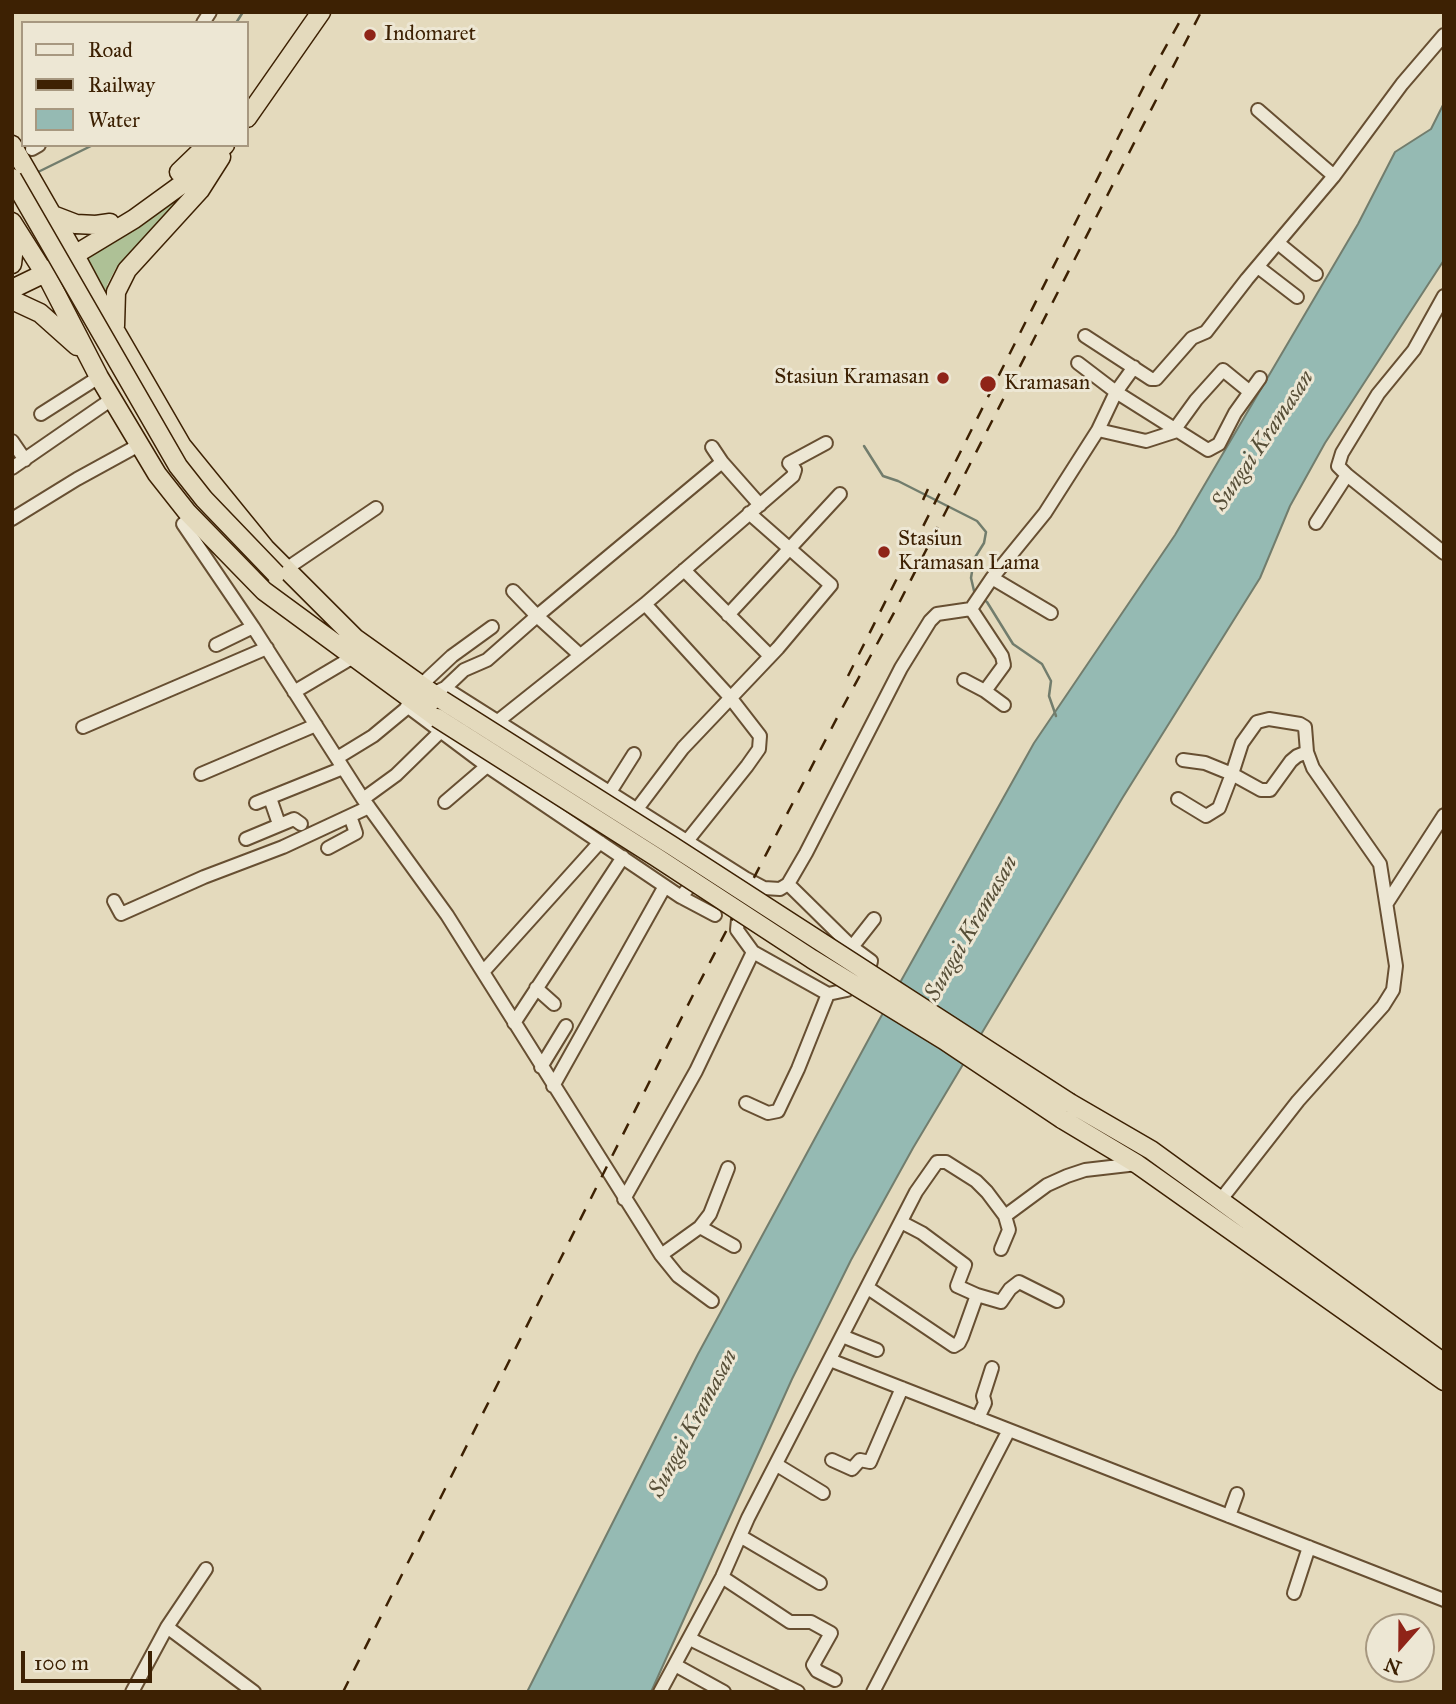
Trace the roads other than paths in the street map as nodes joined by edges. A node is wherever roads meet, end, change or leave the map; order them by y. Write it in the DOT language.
graph roads {
  1 [pos="307,12"];
  2 [pos="321,12"];
  3 [pos="1444,35"];
  4 [pos="248,98"];
  5 [pos="1258,110"];
  6 [pos="248,117"];
  7 [pos="12,145"];
  8 [pos="205,147"];
  9 [pos="224,147"];
  10 [pos="225,147"];
  11 [pos="1334,176"];
  12 [pos="12,178"];
  13 [pos="12,201"];
  14 [pos="46,206"];
  15 [pos="110,223"];
  16 [pos="14,225"];
  17 [pos="1278,243"];
  18 [pos="73,250"];
  19 [pos="1258,267"];
  20 [pos="31,268"];
  21 [pos="1316,274"];
  22 [pos="12,279"];
  23 [pos="12,289"];
  24 [pos="1444,296"];
  25 [pos="1297,297"];
  26 [pos="12,300"];
  27 [pos="116,332"];
  28 [pos="1085,335"];
  29 [pos="1078,363"];
  30 [pos="1134,367"];
  31 [pos="95,369"];
  32 [pos="1260,378"];
  33 [pos="1116,392"];
  34 [pos="1250,392"];
  35 [pos="112,399"];
  36 [pos="41,415"];
  37 [pos="1098,430"];
  38 [pos="1176,430"];
  39 [pos="12,441"];
  40 [pos="826,443"];
  41 [pos="139,445"];
  42 [pos="712,447"];
  43 [pos="25,460"];
  44 [pos="722,462"];
  45 [pos="12,468"];
  46 [pos="1347,475"];
  47 [pos="840,494"];
  48 [pos="760,505"];
  49 [pos="376,508"];
  50 [pos="749,513"];
  51 [pos="192,517"];
  52 [pos="12,519"];
  53 [pos="1316,523"];
  54 [pos="789,550"];
  55 [pos="1444,554"];
  56 [pos="684,570"];
  57 [pos="277,575"];
  58 [pos="992,579"];
  59 [pos="513,592"];
  60 [pos="977,601"];
  61 [pos="645,604"];
  62 [pos="1051,613"];
  63 [pos="728,615"];
  64 [pos="537,616"];
  65 [pos="253,627"];
  66 [pos="492,627"];
  67 [pos="216,645"];
  68 [pos="267,648"];
  69 [pos="350,652"];
  70 [pos="580,655"];
  71 [pos="770,656"];
  72 [pos="964,680"];
  73 [pos="985,691"];
  74 [pos="294,692"];
  75 [pos="435,692"];
  76 [pos="729,696"];
  77 [pos="1004,705"];
  78 [pos="408,707"];
  79 [pos="498,721"];
  80 [pos="316,725"];
  81 [pos="438,725"];
  82 [pos="83,727"];
  83 [pos="1307,752"];
  84 [pos="634,754"];
  85 [pos="1183,760"];
  86 [pos="340,763"];
  87 [pos="487,766"];
  88 [pos="201,774"];
  89 [pos="1232,774"];
  90 [pos="610,792"];
  91 [pos="270,798"];
  92 [pos="1178,799"];
  93 [pos="445,802"];
  94 [pos="256,803"];
  95 [pos="366,803"];
  96 [pos="637,809"];
  97 [pos="1444,815"];
  98 [pos="350,816"];
  99 [pos="279,824"];
  100 [pos="301,824"];
  101 [pos="246,839"];
  102 [pos="687,841"];
  103 [pos="600,842"];
  104 [pos="328,848"];
  105 [pos="623,857"];
  106 [pos="714,857"];
  107 [pos="752,882"];
  108 [pos="788,884"];
  109 [pos="665,886"];
  110 [pos="681,897"];
  111 [pos="114,901"];
  112 [pos="1387,903"];
  113 [pos="715,915"];
  114 [pos="874,919"];
  115 [pos="852,947"];
  116 [pos="753,952"];
  117 [pos="483,972"];
  118 [pos="536,988"];
  119 [pos="828,994"];
  120 [pos="554,1004"];
  121 [pos="514,1023"];
  122 [pos="566,1026"];
  123 [pos="541,1067"];
  124 [pos="553,1086"];
  125 [pos="746,1103"];
  126 [pos="1066,1111"];
  127 [pos="1137,1164"];
  128 [pos="728,1168"];
  129 [pos="624,1199"];
  130 [pos="1219,1202"];
  131 [pos="1005,1216"];
  132 [pos="901,1222"];
  133 [pos="700,1227"];
  134 [pos="734,1246"];
  135 [pos="1000,1249"];
  136 [pos="661,1255"];
  137 [pos="868,1287"];
  138 [pos="977,1295"];
  139 [pos="712,1301"];
  140 [pos="1057,1301"];
  141 [pos="842,1336"];
  142 [pos="877,1350"];
  143 [pos="830,1360"];
  144 [pos="1444,1363"];
  145 [pos="992,1368"];
  146 [pos="1444,1381"];
  147 [pos="902,1388"];
  148 [pos="978,1418"];
  149 [pos="1009,1430"];
  150 [pos="832,1460"];
  151 [pos="777,1465"];
  152 [pos="823,1493"];
  153 [pos="1237,1494"];
  154 [pos="1229,1516"];
  155 [pos="740,1536"];
  156 [pos="1309,1547"];
  157 [pos="206,1569"];
  158 [pos="722,1577"];
  159 [pos="820,1583"];
  160 [pos="1294,1593"];
  161 [pos="1444,1600"];
  162 [pos="167,1627"];
  163 [pos="831,1633"];
  164 [pos="690,1639"];
  165 [pos="843,1641"];
  166 [pos="674,1665"];
  167 [pos="835,1680"];
  168 [pos="132,1692"];
  169 [pos="254,1692"];
  170 [pos="660,1692"];
  171 [pos="724,1692"];
  172 [pos="798,1692"];
  173 [pos="873,1692"];
  1 -- 4 [label="highway"];
  2 -- 6 [label="highway"];
  3 -- 11 [label="street"];
  5 -- 11 [label="street"];
  7 -- 14 [label="highway"];
  8 -- 15 [label="highway"];
  9 -- 18 [label="highway"];
  10 -- 27 [label="highway"];
  11 -- 17 [label="street"];
  12 -- 57 [label="highway, bridge"];
  13 -- 57 [label="highway"];
  14 -- 15 [label="highway"];
  14 -- 18 [label="highway"];
  15 -- 18 [label="highway"];
  16 -- 20 [label="highway"];
  16 -- 20 [label="highway"];
  17 -- 19 [label="street"];
  17 -- 21 [label="street"];
  18 -- 20 [label="highway"];
  18 -- 27 [label="highway"];
  19 -- 25 [label="street"];
  19 -- 30 [label="street"];
  20 -- 22 [label="highway"];
  20 -- 23 [label="highway"];
  20 -- 31 [label="highway"];
  24 -- 46 [label="street"];
  26 -- 31 [label="highway"];
  27 -- 57 [label="highway"];
  28 -- 30 [label="street"];
  29 -- 33 [label="street"];
  30 -- 33 [label="street"];
  31 -- 35 [label="highway"];
  31 -- 36 [label="street"];
  32 -- 34 [label="street"];
  33 -- 37 [label="street"];
  33 -- 38 [label="street"];
  34 -- 38 [label="street"];
  34 -- 38 [label="street"];
  35 -- 41 [label="highway"];
  35 -- 43 [label="street"];
  37 -- 38 [label="street"];
  37 -- 58 [label="street"];
  39 -- 43 [label="street"];
  40 -- 48 [label="street"];
  41 -- 51 [label="highway"];
  41 -- 52 [label="street"];
  42 -- 44 [label="street"];
  43 -- 45 [label="street"];
  44 -- 48 [label="street"];
  44 -- 64 [label="street"];
  46 -- 53 [label="street"];
  46 -- 55 [label="street"];
  47 -- 54 [label="street"];
  48 -- 50 [label="street"];
  49 -- 57 [label="street"];
  50 -- 54 [label="street"];
  50 -- 56 [label="street"];
  51 -- 65 [label="street"];
  51 -- 69 [label="highway"];
  54 -- 63 [label="street"];
  54 -- 71 [label="street"];
  56 -- 61 [label="street"];
  56 -- 63 [label="street"];
  57 -- 69 [label="highway"];
  58 -- 60 [label="street"];
  58 -- 62 [label="street"];
  59 -- 64 [label="street"];
  60 -- 73 [label="street"];
  60 -- 108 [label="street"];
  61 -- 70 [label="street"];
  61 -- 76 [label="street"];
  63 -- 71 [label="street"];
  64 -- 70 [label="street"];
  64 -- 75 [label="street"];
  65 -- 67 [label="street"];
  65 -- 68 [label="street"];
  66 -- 75 [label="street"];
  68 -- 74 [label="street"];
  68 -- 82 [label="street"];
  69 -- 74 [label="street"];
  69 -- 75 [label="highway"];
  69 -- 78 [label="street"];
  69 -- 81 [label="highway"];
  70 -- 79 [label="street"];
  71 -- 76 [label="street"];
  72 -- 73 [label="street"];
  73 -- 77 [label="street"];
  74 -- 80 [label="street"];
  75 -- 79 [label="street"];
  75 -- 126 [label="highway, bridge"];
  76 -- 96 [label="street"];
  76 -- 102 [label="street"];
  78 -- 81 [label="street"];
  78 -- 86 [label="street"];
  79 -- 90 [label="street"];
  80 -- 86 [label="street"];
  80 -- 88 [label="street"];
  81 -- 87 [label="street"];
  81 -- 95 [label="street"];
  81 -- 126 [label="highway, bridge"];
  83 -- 89 [label="street"];
  83 -- 89 [label="street"];
  83 -- 112 [label="street"];
  84 -- 90 [label="street"];
  85 -- 89 [label="street"];
  86 -- 91 [label="street"];
  86 -- 95 [label="street"];
  87 -- 93 [label="street"];
  87 -- 103 [label="street"];
  89 -- 92 [label="street"];
  90 -- 96 [label="street"];
  91 -- 94 [label="street"];
  91 -- 99 [label="street"];
  95 -- 98 [label="street"];
  95 -- 117 [label="street"];
  96 -- 102 [label="street"];
  97 -- 112 [label="street"];
  98 -- 104 [label="street"];
  98 -- 111 [label="street"];
  99 -- 100 [label="street"];
  99 -- 101 [label="street"];
  102 -- 106 [label="street"];
  103 -- 105 [label="street"];
  103 -- 117 [label="street"];
  105 -- 109 [label="street"];
  105 -- 118 [label="street"];
  106 -- 107 [label="street"];
  106 -- 110 [label="street"];
  107 -- 108 [label="street"];
  107 -- 116 [label="street"];
  108 -- 115 [label="street"];
  109 -- 110 [label="street"];
  109 -- 124 [label="street"];
  110 -- 113 [label="street"];
  112 -- 130 [label="street"];
  114 -- 115 [label="street"];
  115 -- 119 [label="street"];
  116 -- 119 [label="street"];
  116 -- 129 [label="street"];
  117 -- 121 [label="street"];
  118 -- 120 [label="street"];
  118 -- 121 [label="street"];
  119 -- 125 [label="street"];
  121 -- 123 [label="street"];
  122 -- 123 [label="street"];
  123 -- 124 [label="street"];
  124 -- 129 [label="street"];
  126 -- 127 [label="highway"];
  126 -- 130 [label="highway"];
  127 -- 131 [label="street"];
  127 -- 146 [label="highway"];
  128 -- 133 [label="street"];
  129 -- 136 [label="street"];
  130 -- 144 [label="highway"];
  131 -- 132 [label="street"];
  131 -- 135 [label="street"];
  132 -- 137 [label="street"];
  132 -- 138 [label="street"];
  133 -- 134 [label="street"];
  133 -- 136 [label="street"];
  136 -- 139 [label="street"];
  137 -- 138 [label="street"];
  137 -- 141 [label="street"];
  138 -- 140 [label="street"];
  141 -- 142 [label="street"];
  141 -- 143 [label="street"];
  143 -- 147 [label="street"];
  143 -- 151 [label="street"];
  145 -- 148 [label="street"];
  147 -- 148 [label="street"];
  147 -- 150 [label="street"];
  148 -- 149 [label="street"];
  149 -- 154 [label="street"];
  149 -- 173 [label="street"];
  151 -- 152 [label="street"];
  151 -- 155 [label="street"];
  153 -- 154 [label="street"];
  154 -- 156 [label="street"];
  155 -- 158 [label="street"];
  155 -- 159 [label="street"];
  156 -- 160 [label="street"];
  156 -- 161 [label="street"];
  157 -- 162 [label="street"];
  158 -- 163 [label="street"];
  158 -- 164 [label="street"];
  162 -- 168 [label="street"];
  162 -- 169 [label="street"];
  163 -- 165 [label="street"];
  163 -- 167 [label="street"];
  164 -- 166 [label="street"];
  164 -- 172 [label="street"];
  166 -- 170 [label="street"];
  166 -- 171 [label="street"];
}
